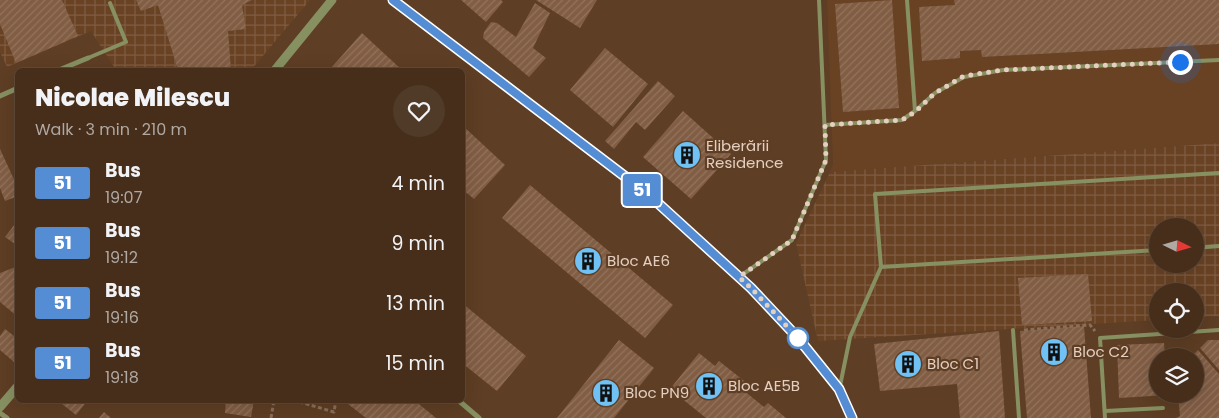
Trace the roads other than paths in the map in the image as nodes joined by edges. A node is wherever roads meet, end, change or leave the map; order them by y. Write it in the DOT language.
graph roads {
  1 [pos="332,0"];
  2 [pos="393,0"];
  3 [pos="819,0"];
  4 [pos="907,0"];
  5 [pos="110,3"];
  6 [pos="88,58"];
  7 [pos="1219,60"];
  8 [pos="64,68"];
  9 [pos="277,68"];
  10 [pos="15,89"];
  11 [pos="0,96"];
  12 [pos="915,112"];
  13 [pos="825,125"];
  14 [pos="1219,173"];
  15 [pos="1219,246"];
  16 [pos="1204,247"];
  17 [pos="1149,251"];
  18 [pos="881,267"];
  19 [pos="739,277"];
  20 [pos="1013,330"];
  21 [pos="1219,330"];
  22 [pos="839,389"];
  23 [pos="15,390"];
  24 [pos="462,403"];
  25 [pos="0,407"];
  26 [pos="1163,408"];
  27 [pos="1105,411"];
  28 [pos="0,413"];
  29 [pos="7,418"];
  30 [pos="479,418"];
  31 [pos="852,418"];
  32 [pos="1019,418"];
  33 [pos="1105,418"];
  1 -- 9 [label="street"];
  2 -- 19 [label="street"];
  3 -- 13 [label="lane"];
  4 -- 12 [label="lane"];
  5 -- 6 [label="lane"];
  6 -- 8 [label="street"];
  7 -- 12 [label="lane"];
  10 -- 11 [label="street"];
  12 -- 13 [label="lane"];
  13 -- 19 [label="lane"];
  14 -- 18 [label="lane"];
  15 -- 16 [label="lane"];
  17 -- 18 [label="lane"];
  18 -- 22 [label="lane"];
  19 -- 22 [label="street"];
  20 -- 32 [label="lane"];
  21 -- 27 [label="lane"];
  22 -- 31 [label="street"];
  23 -- 25 [label="street"];
  24 -- 30 [label="street"];
  26 -- 27 [label="lane"];
  27 -- 33 [label="lane"];
  28 -- 29 [label="street"];
}
